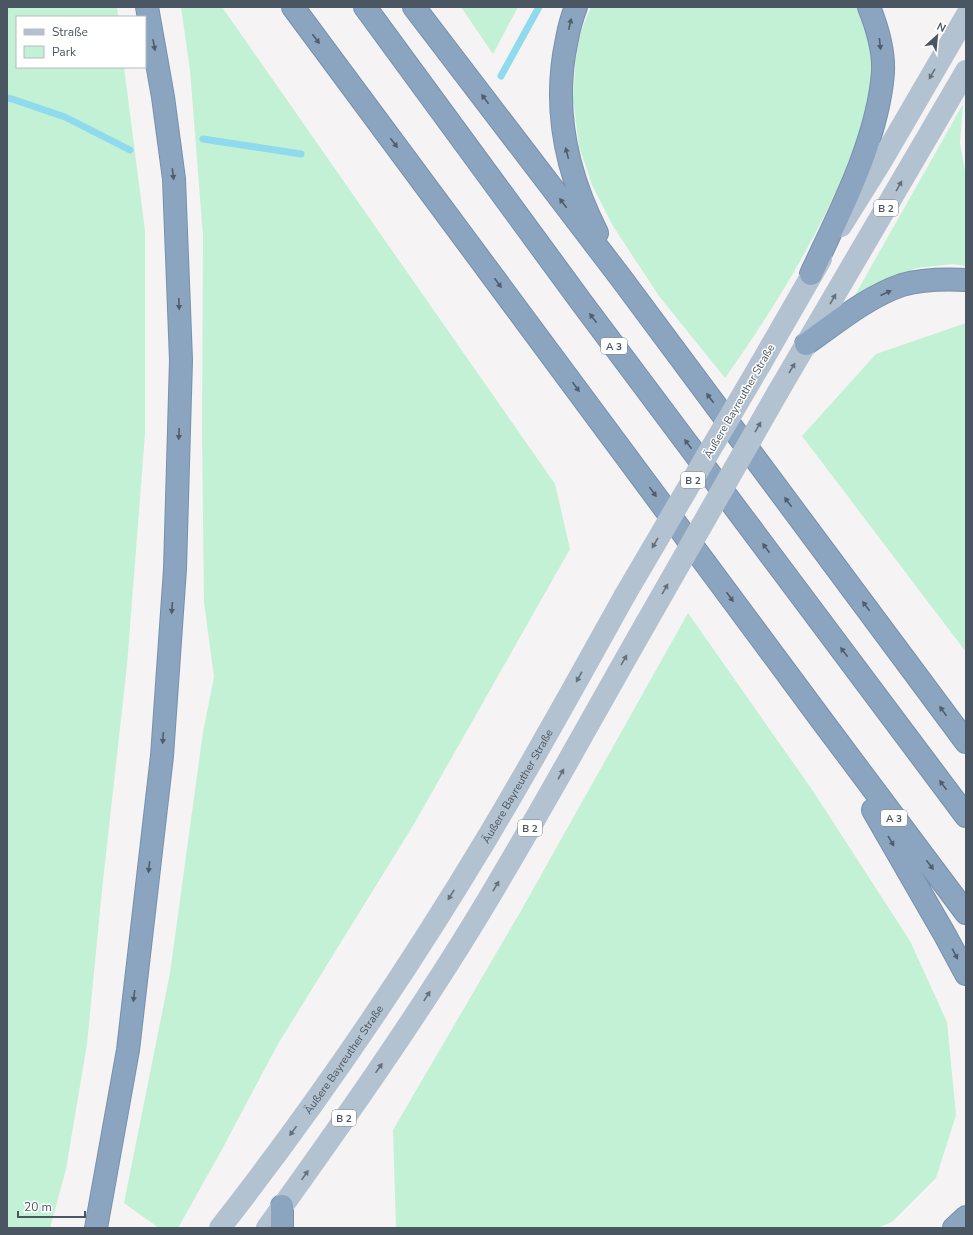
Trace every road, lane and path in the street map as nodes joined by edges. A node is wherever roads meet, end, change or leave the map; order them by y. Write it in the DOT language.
graph roads {
  1 [pos="147,7"];
  2 [pos="293,7"];
  3 [pos="365,7"];
  4 [pos="414,7"];
  5 [pos="576,7"];
  6 [pos="869,7"];
  7 [pos="966,16"];
  8 [pos="966,70"];
  9 [pos="811,274"];
  10 [pos="621,278"];
  11 [pos="966,280"];
  12 [pos="806,344"];
  13 [pos="823,722"];
  14 [pos="966,742"];
  15 [pos="966,816"];
  16 [pos="966,913"];
  17 [pos="966,974"];
  18 [pos="282,1206"];
  19 [pos="966,1217"];
  20 [pos="96,1228"];
  21 [pos="220,1228"];
  22 [pos="267,1228"];
  23 [pos="282,1228"];
  24 [pos="954,1228"];
  1 -- 20 [label="highway, one-way"];
  2 -- 13 [label="highway, A 3, one-way"];
  15 -- 3 [label="highway, A 3, one-way"];
  10 -- 4 [label="highway, one-way"];
  10 -- 5 [label="highway, one-way"];
  6 -- 9 [label="highway, one-way"];
  7 -- 9 [label="main road, B 2, one-way"];
  12 -- 8 [label="main road, B 2, one-way"];
  9 -- 21 [label="main road, Äußere Bayreuther Straße / B 2, one-way, bridge"];
  14 -- 10 [label="highway, one-way"];
  12 -- 11 [label="highway, one-way"];
  18 -- 12 [label="main road, B 2, one-way, bridge"];
  13 -- 16 [label="highway, A 3, one-way"];
  13 -- 17 [label="highway, one-way"];
  18 -- 22 [label="main road, B 2"];
  18 -- 23 [label="highway"];
  19 -- 24 [label="highway"];
}
